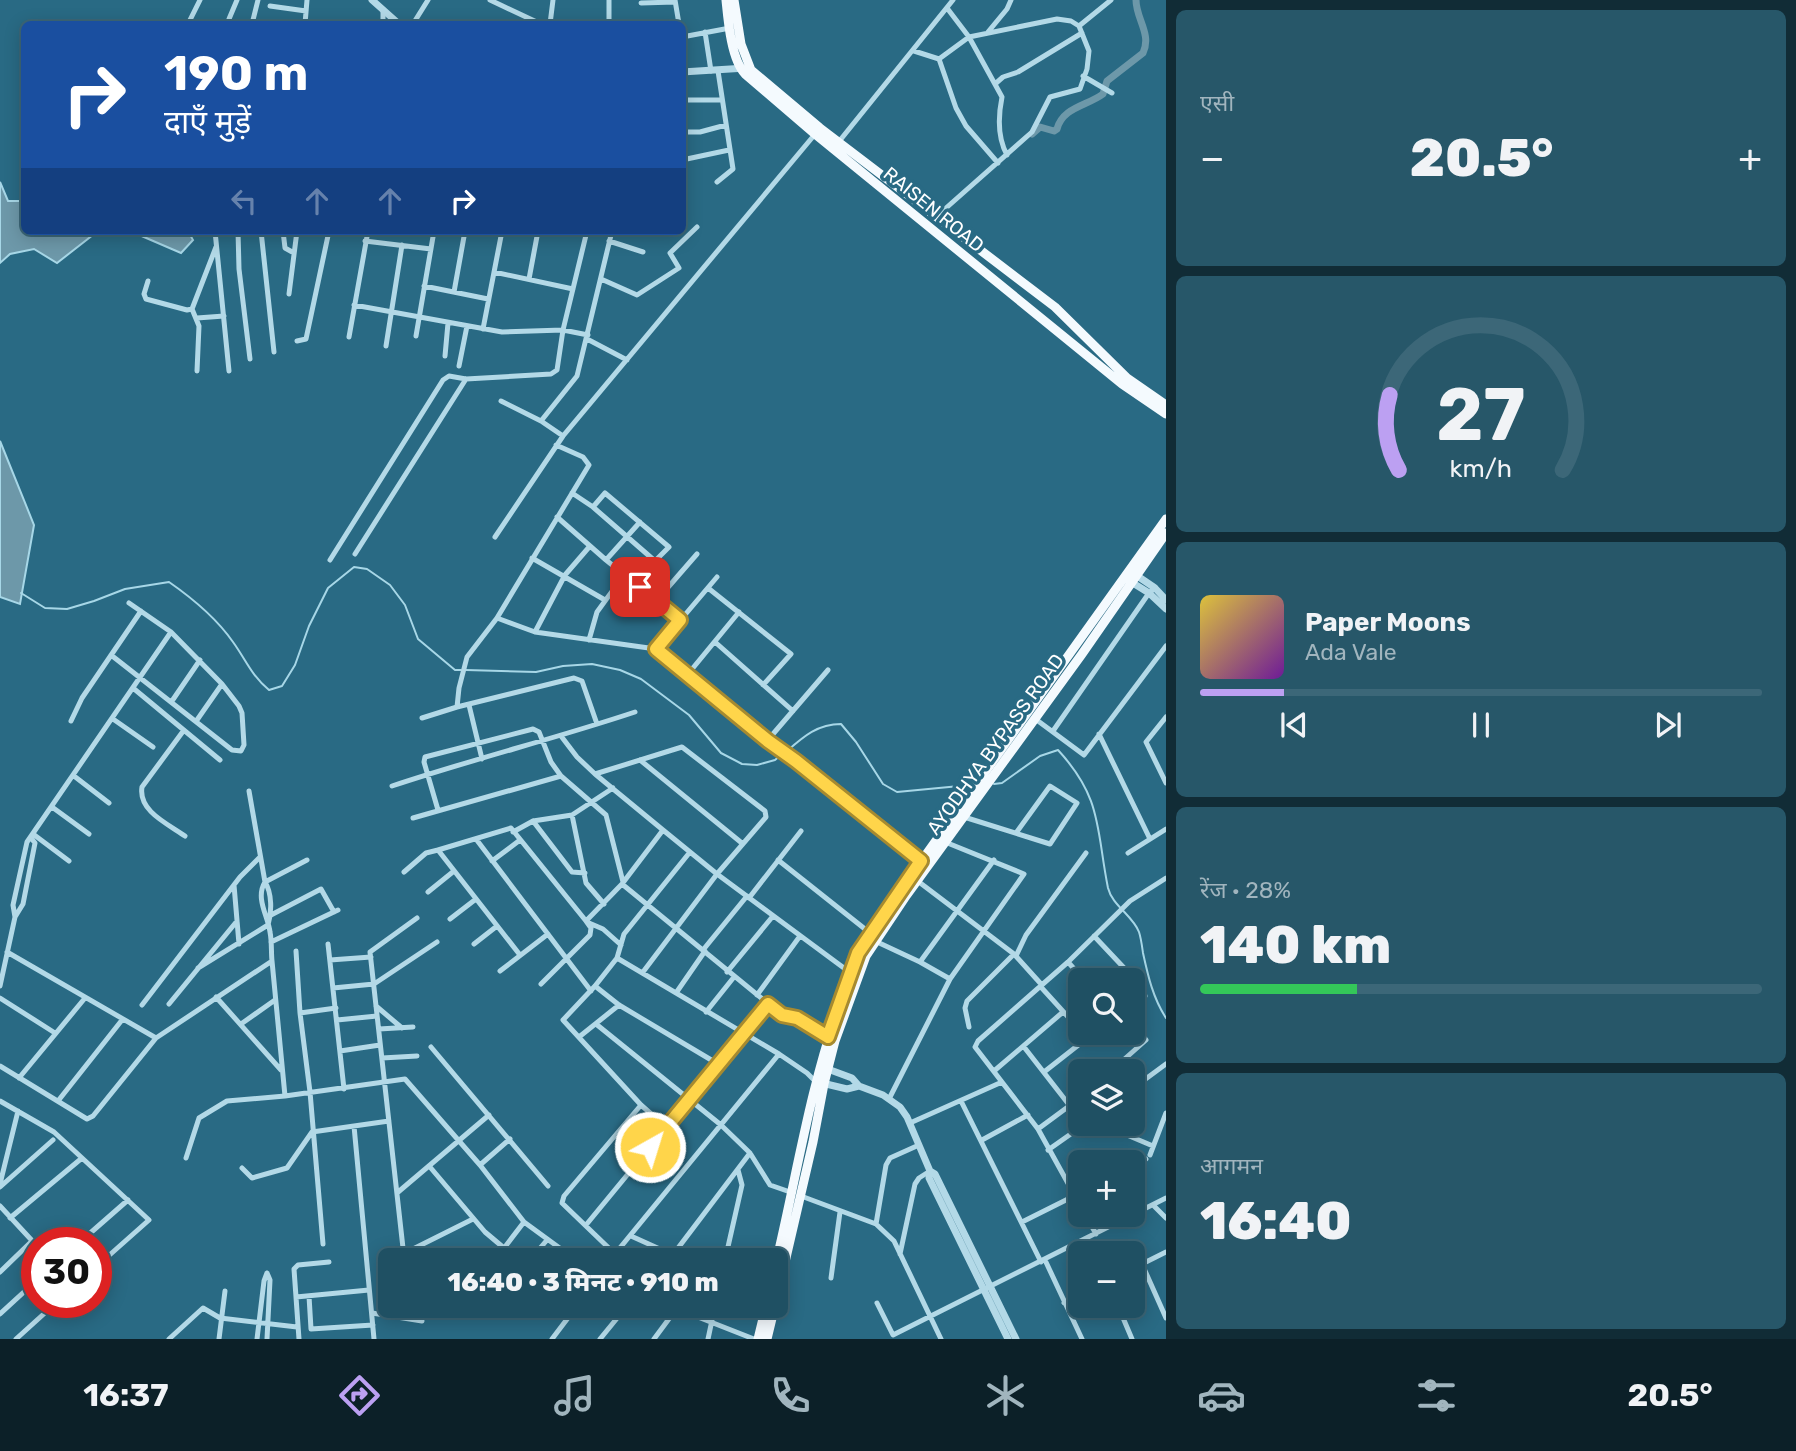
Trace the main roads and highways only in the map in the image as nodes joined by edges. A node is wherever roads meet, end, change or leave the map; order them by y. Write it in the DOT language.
graph roads {
  1 [pos="726,0"];
  2 [pos="734,0"];
  3 [pos="745,69"];
  4 [pos="836,146"];
  5 [pos="1058,311"];
  6 [pos="1047,323"];
  7 [pos="1166,405"];
  8 [pos="1166,414"];
  9 [pos="1166,519"];
  10 [pos="1166,533"];
  11 [pos="1131,576"];
  12 [pos="994,766"];
  13 [pos="969,802"];
  14 [pos="925,864"];
  15 [pos="854,975"];
  16 [pos="824,1068"];
  17 [pos="797,1194"];
  18 [pos="781,1248"];
  19 [pos="786,1248"];
  20 [pos="762,1318"];
  21 [pos="772,1318"];
  22 [pos="756,1339"];
  23 [pos="767,1339"];
  1 -- 3 [label="main road"];
  2 -- 3 [label="main road, RAISEN ROAD"];
  3 -- 4 [label="main road, RAISEN ROAD"];
  4 -- 5 [label="main road, RAISEN ROAD"];
  4 -- 6 [label="main road, RAISEN ROAD"];
  5 -- 6 [label="main road"];
  5 -- 7 [label="main road, RAISEN ROAD"];
  6 -- 8 [label="main road, RAISEN ROAD"];
  9 -- 11 [label="main road, AYODHYA BYPASS ROAD"];
  10 -- 11 [label="main road, AYODHYA BYPASS ROAD"];
  11 -- 12 [label="main road, AYODHYA BYPASS ROAD"];
  11 -- 12 [label="main road, AYODHYA BYPASS ROAD"];
  12 -- 13 [label="main road, AYODHYA BYPASS ROAD"];
  13 -- 14 [label="main road, AYODHYA BYPASS ROAD"];
  13 -- 14 [label="main road, AYODHYA BYPASS ROAD"];
  14 -- 15 [label="main road, AYODHYA BYPASS ROAD"];
  15 -- 16 [label="main road, AYODHYA BYPASS ROAD"];
  15 -- 16 [label="main road, AYODHYA BYPASS ROAD"];
  16 -- 17 [label="main road, AYODHYA BYPASS ROAD"];
  17 -- 18 [label="main road, AYODHYA BYPASS ROAD"];
  17 -- 19 [label="main road, AYODHYA BYPASS ROAD"];
  20 -- 22 [label="main road"];
  21 -- 23 [label="main road, AYODHYA BYPASS ROAD"];
}
